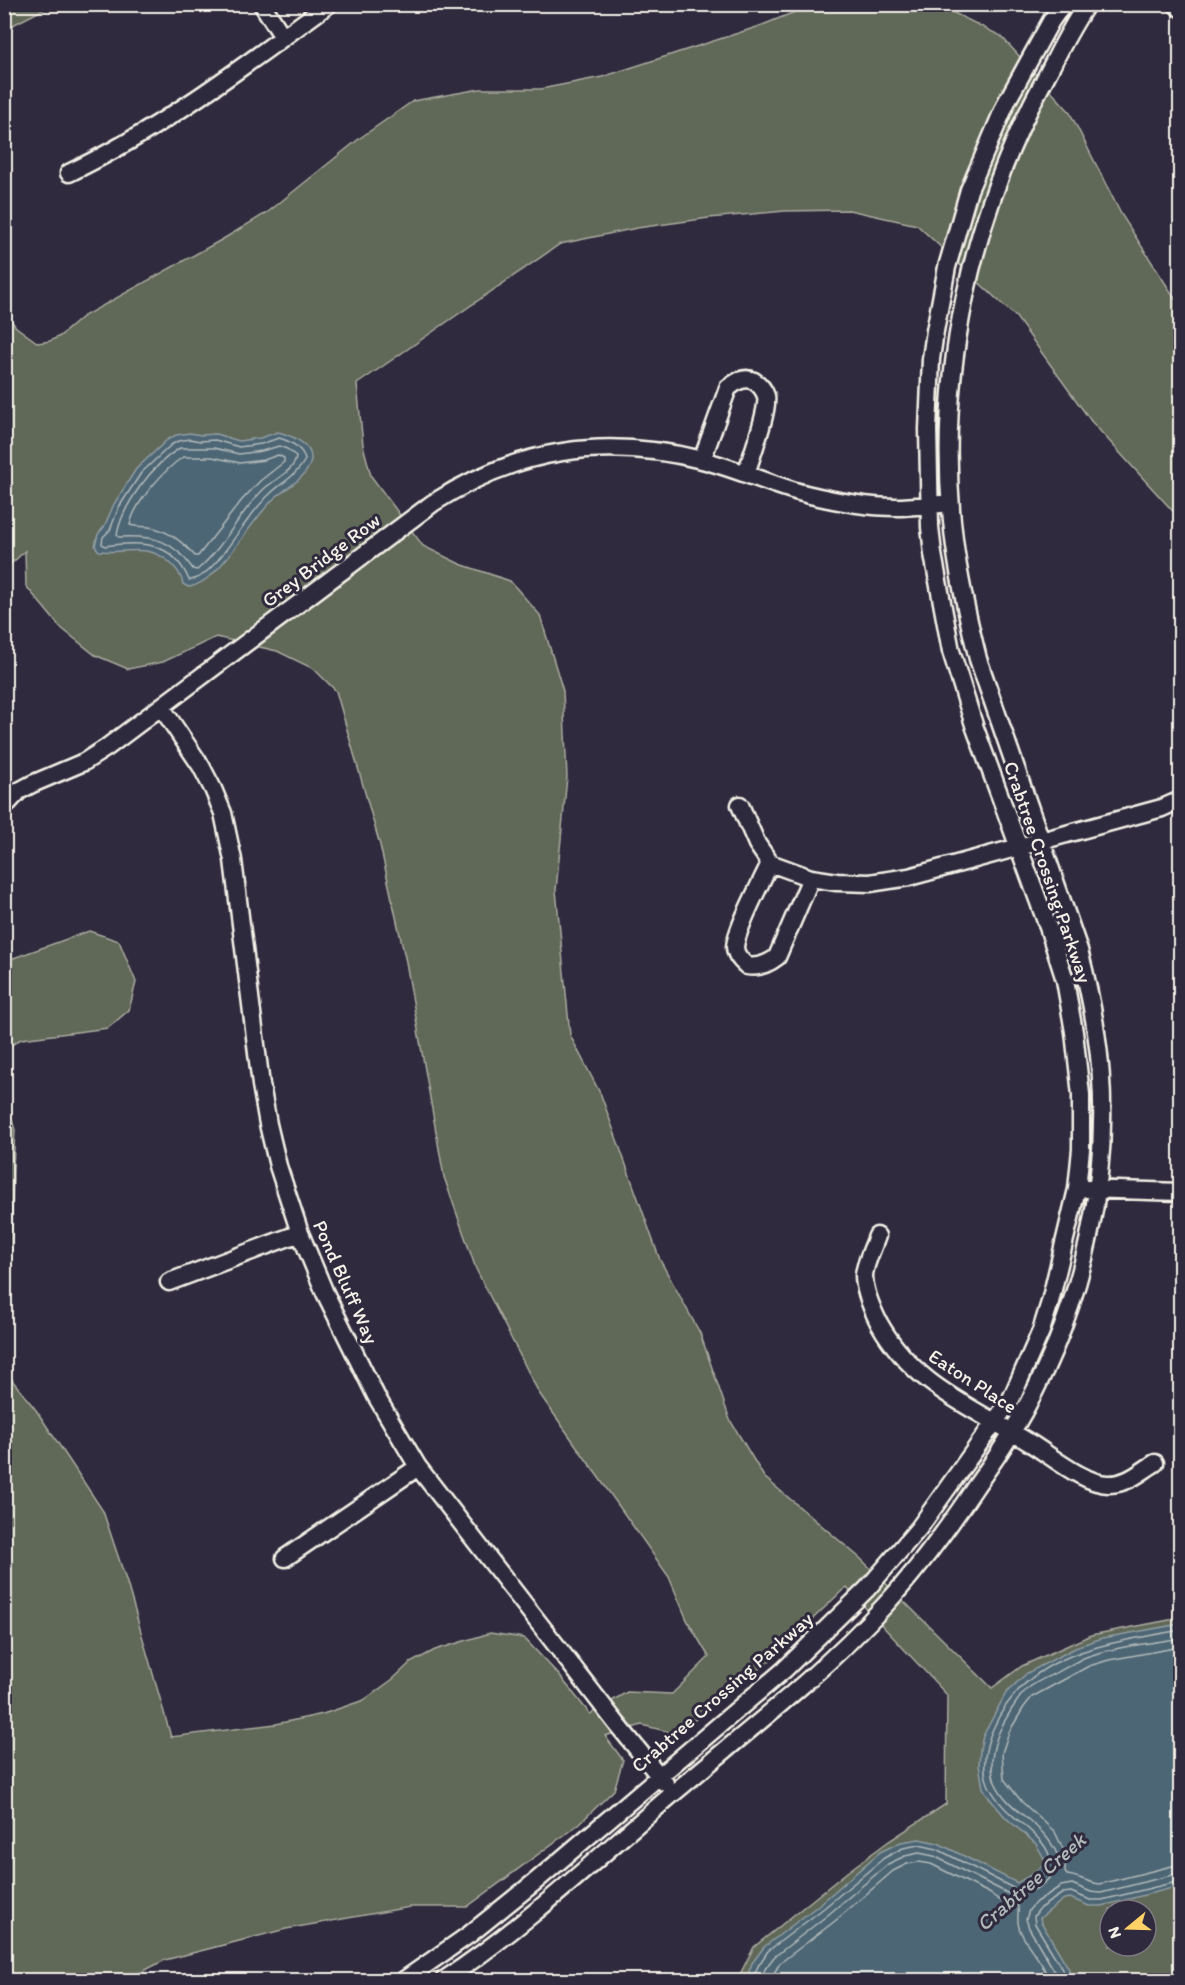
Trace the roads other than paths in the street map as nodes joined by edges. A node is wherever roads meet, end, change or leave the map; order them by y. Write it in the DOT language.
graph roads {
  1 [pos="262,4"];
  2 [pos="329,4"];
  3 [pos="1063,4"];
  4 [pos="1087,4"];
  5 [pos="1176,4"];
  6 [pos="1180,8"];
  7 [pos="284,37"];
  8 [pos="69,173"];
  9 [pos="702,460"];
  10 [pos="746,474"];
  11 [pos="951,503"];
  12 [pos="931,504"];
  13 [pos="162,708"];
  14 [pos="1180,800"];
  15 [pos="740,805"];
  16 [pos="4,807"];
  17 [pos="1042,841"];
  18 [pos="1019,847"];
  19 [pos="770,863"];
  20 [pos="811,878"];
  21 [pos="1077,1189"];
  22 [pos="1098,1189"];
  23 [pos="1180,1192"];
  24 [pos="300,1233"];
  25 [pos="877,1236"];
  26 [pos="169,1282"];
  27 [pos="994,1422"];
  28 [pos="1012,1432"];
  29 [pos="1155,1463"];
  30 [pos="418,1467"];
  31 [pos="285,1558"];
  32 [pos="659,1775"];
  33 [pos="673,1793"];
  34 [pos="404,1980"];
  35 [pos="444,1980"];
  1 -- 7 [label="street"];
  2 -- 7 [label="street"];
  3 -- 12 [label="street, Crabtree Crossing Parkway"];
  4 -- 11 [label="street, Crabtree Crossing Parkway"];
  5 -- 6 [label="street"];
  7 -- 8 [label="street"];
  9 -- 10 [label="street, Grey Bridge Row"];
  9 -- 10 [label="street"];
  9 -- 13 [label="street, Grey Bridge Row"];
  10 -- 12 [label="street, Grey Bridge Row"];
  11 -- 12 [label="street, Grey Bridge Row"];
  11 -- 17 [label="street, Crabtree Crossing Parkway"];
  12 -- 18 [label="street, Crabtree Crossing Parkway"];
  13 -- 16 [label="street, Grey Bridge Row"];
  13 -- 24 [label="street, Pond Bluff Way"];
  14 -- 17 [label="street"];
  15 -- 19 [label="street"];
  17 -- 18 [label="street"];
  17 -- 22 [label="street, Crabtree Crossing Parkway"];
  18 -- 20 [label="street"];
  18 -- 21 [label="street, Crabtree Crossing Parkway"];
  19 -- 20 [label="street"];
  19 -- 20 [label="street"];
  21 -- 22 [label="street"];
  21 -- 27 [label="street, Crabtree Crossing Parkway"];
  22 -- 23 [label="street"];
  22 -- 28 [label="street, Crabtree Crossing Parkway"];
  24 -- 26 [label="street"];
  24 -- 30 [label="street, Pond Bluff Way"];
  25 -- 27 [label="street, Eaton Place"];
  27 -- 28 [label="street, Eaton Place"];
  27 -- 32 [label="street, Crabtree Crossing Parkway"];
  28 -- 29 [label="street, Eaton Place"];
  28 -- 33 [label="street, Crabtree Crossing Parkway"];
  30 -- 31 [label="street"];
  30 -- 32 [label="street, Pond Bluff Way"];
  32 -- 33 [label="street, Pond Bluff Way"];
  32 -- 34 [label="street, Crabtree Crossing Parkway"];
  33 -- 35 [label="street, Crabtree Crossing Parkway"];
}
